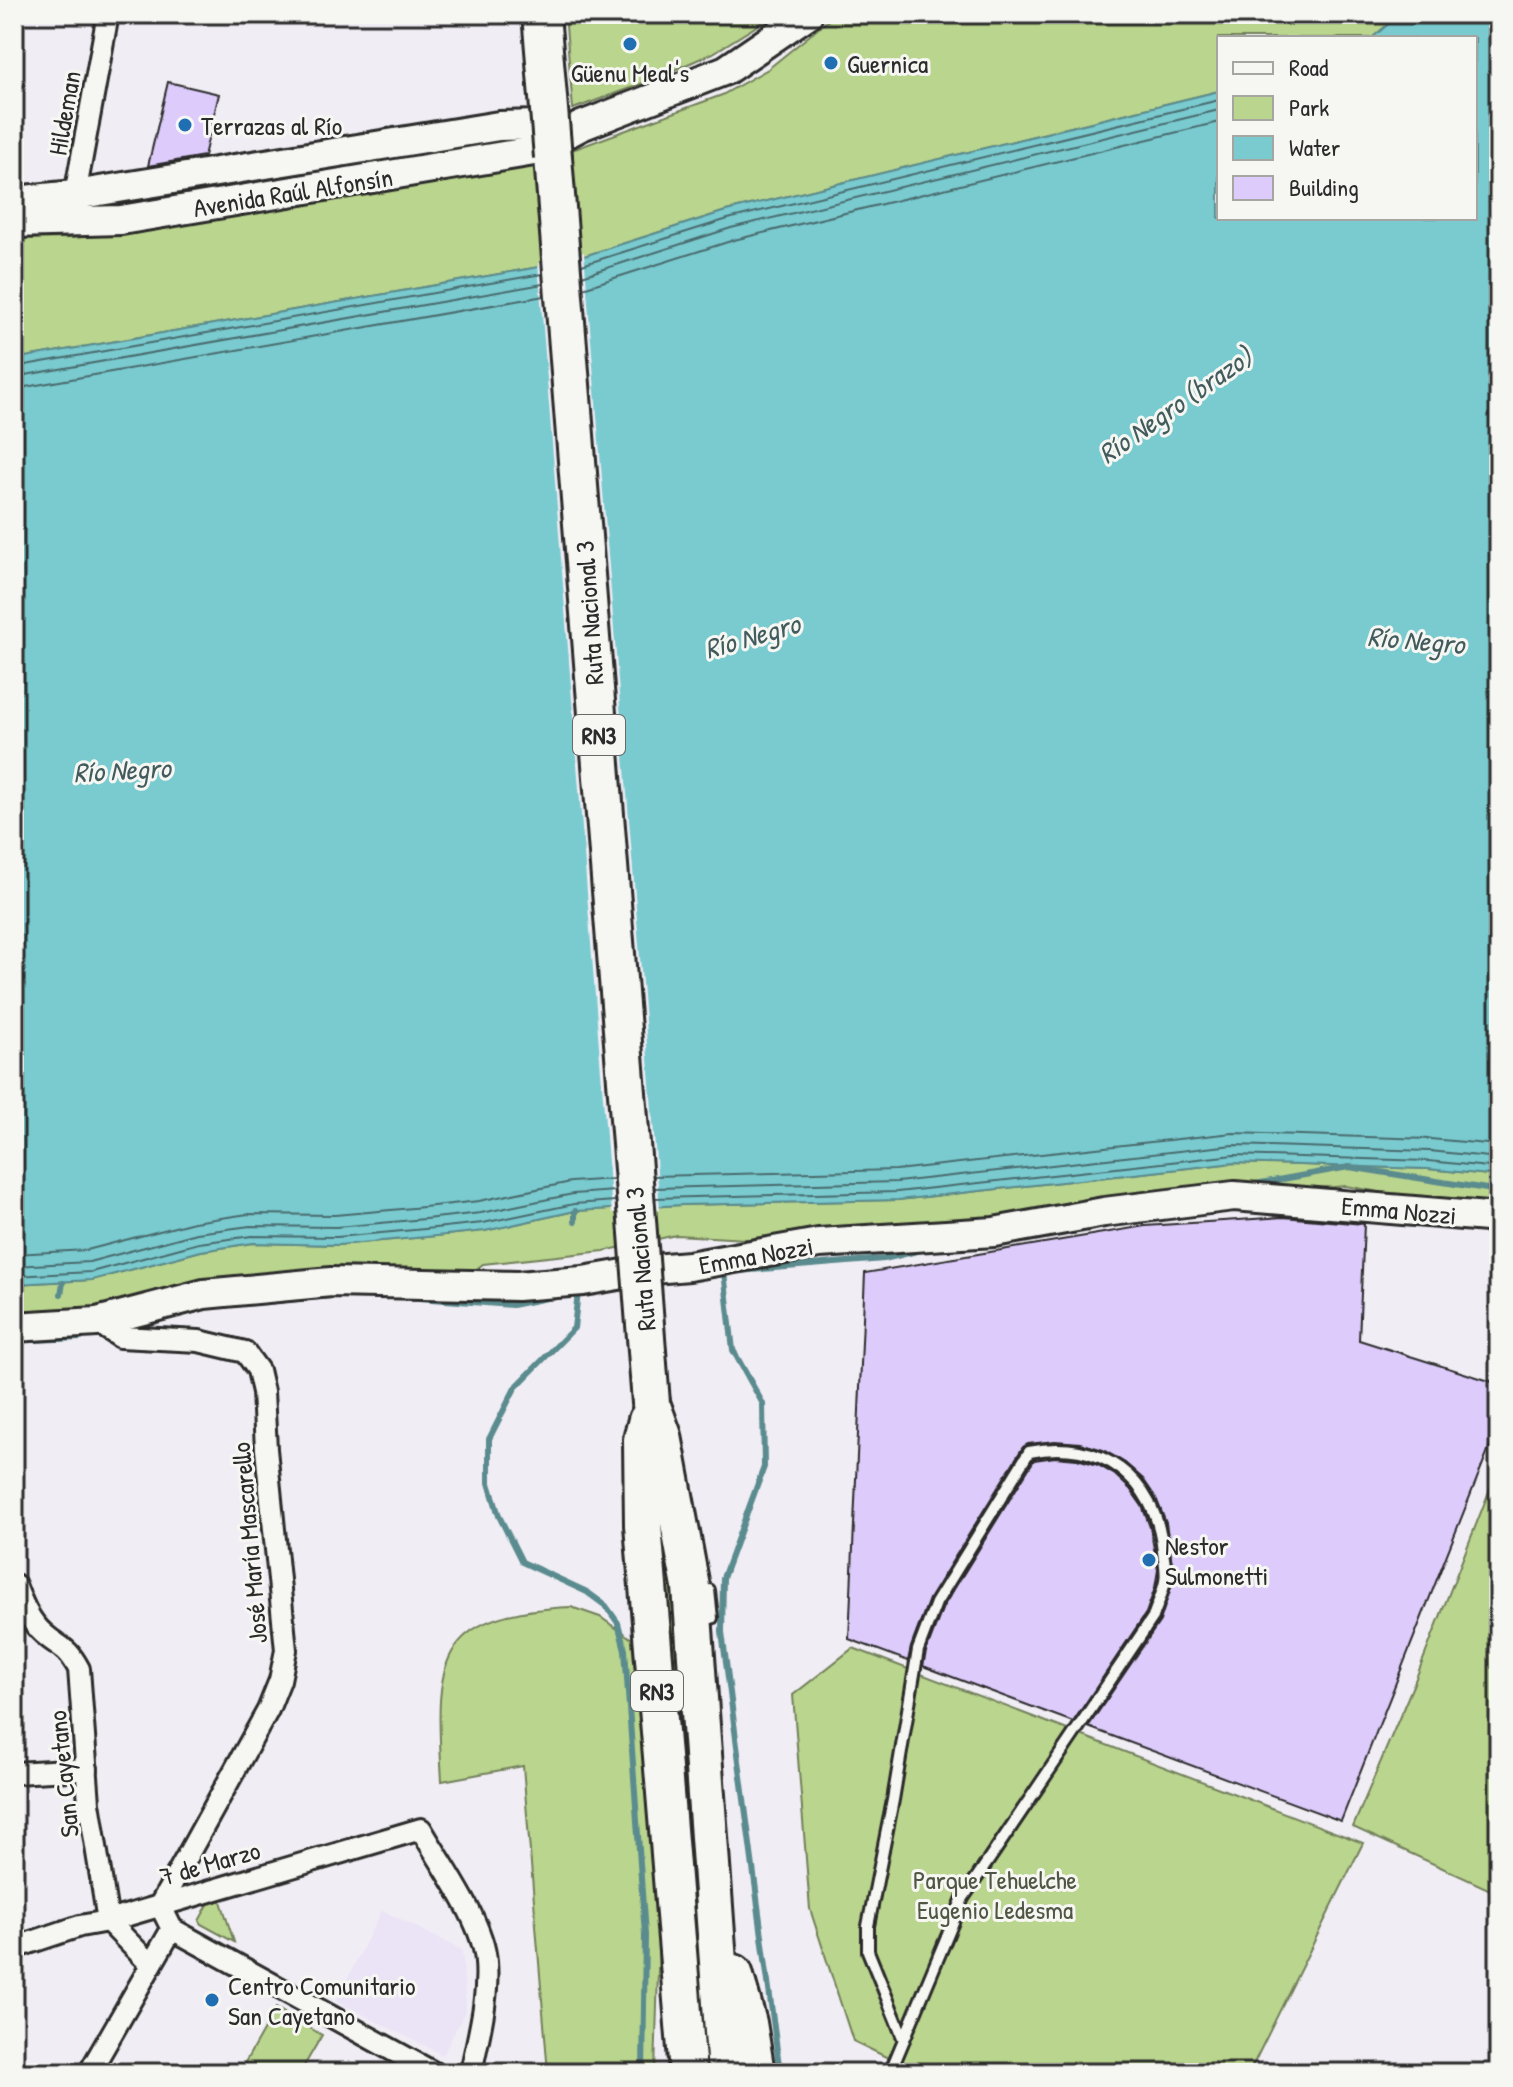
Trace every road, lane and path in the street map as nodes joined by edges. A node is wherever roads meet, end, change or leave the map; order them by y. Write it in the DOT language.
graph roads {
  1 [pos="108,14"];
  2 [pos="541,14"];
  3 [pos="808,14"];
  4 [pos="14,201"];
  5 [pos="78,208"];
  6 [pos="14,223"];
  7 [pos="1499,1218"];
  8 [pos="97,1322"];
  9 [pos="14,1327"];
  10 [pos="651,1403"];
  11 [pos="15,1585"];
  12 [pos="87,1769"];
  13 [pos="14,1773"];
  14 [pos="712,1890"];
  15 [pos="160,1905"];
  16 [pos="108,1921"];
  17 [pos="172,1929"];
  18 [pos="14,1948"];
  19 [pos="151,1965"];
  20 [pos="680,1979"];
  21 [pos="904,2040"];
  22 [pos="89,2073"];
  23 [pos="434,2073"];
  24 [pos="471,2073"];
  25 [pos="672,2073"];
  26 [pos="688,2073"];
  27 [pos="726,2073"];
  28 [pos="756,2073"];
  29 [pos="890,2073"];
  1 -- 5 [label="street, Hildeman"];
  2 -- 10 [label="highway, Ruta Nacional 3 / RN3, bridge"];
  3 -- 5 [label="street, Avenida Raúl Alfonsín"];
  4 -- 5 [label="street, Avenida Raúl Alfonsín"];
  5 -- 6 [label="street, Avenida Raúl Alfonsín"];
  7 -- 8 [label="street, Emma Nozzi"];
  8 -- 9 [label="street, Emma Nozzi"];
  8 -- 15 [label="street, José María Mascarello"];
  10 -- 14 [label="highway, RN3"];
  10 -- 20 [label="highway, RN3"];
  11 -- 12 [label="street, San Cayetano"];
  12 -- 13 [label="street"];
  12 -- 16 [label="street, San Cayetano"];
  14 -- 27 [label="highway, RN3"];
  14 -- 28 [label="highway"];
  15 -- 16 [label="street, 7 de Marzo"];
  15 -- 17 [label="street"];
  15 -- 24 [label="street, 7 de Marzo"];
  16 -- 18 [label="street, 7 de Marzo"];
  16 -- 19 [label="street"];
  17 -- 19 [label="street"];
  17 -- 23 [label="street"];
  19 -- 22 [label="street"];
  20 -- 25 [label="highway"];
  20 -- 26 [label="highway, RN3"];
  21 -- 21 [label="lane"];
  21 -- 29 [label="lane"];
}
